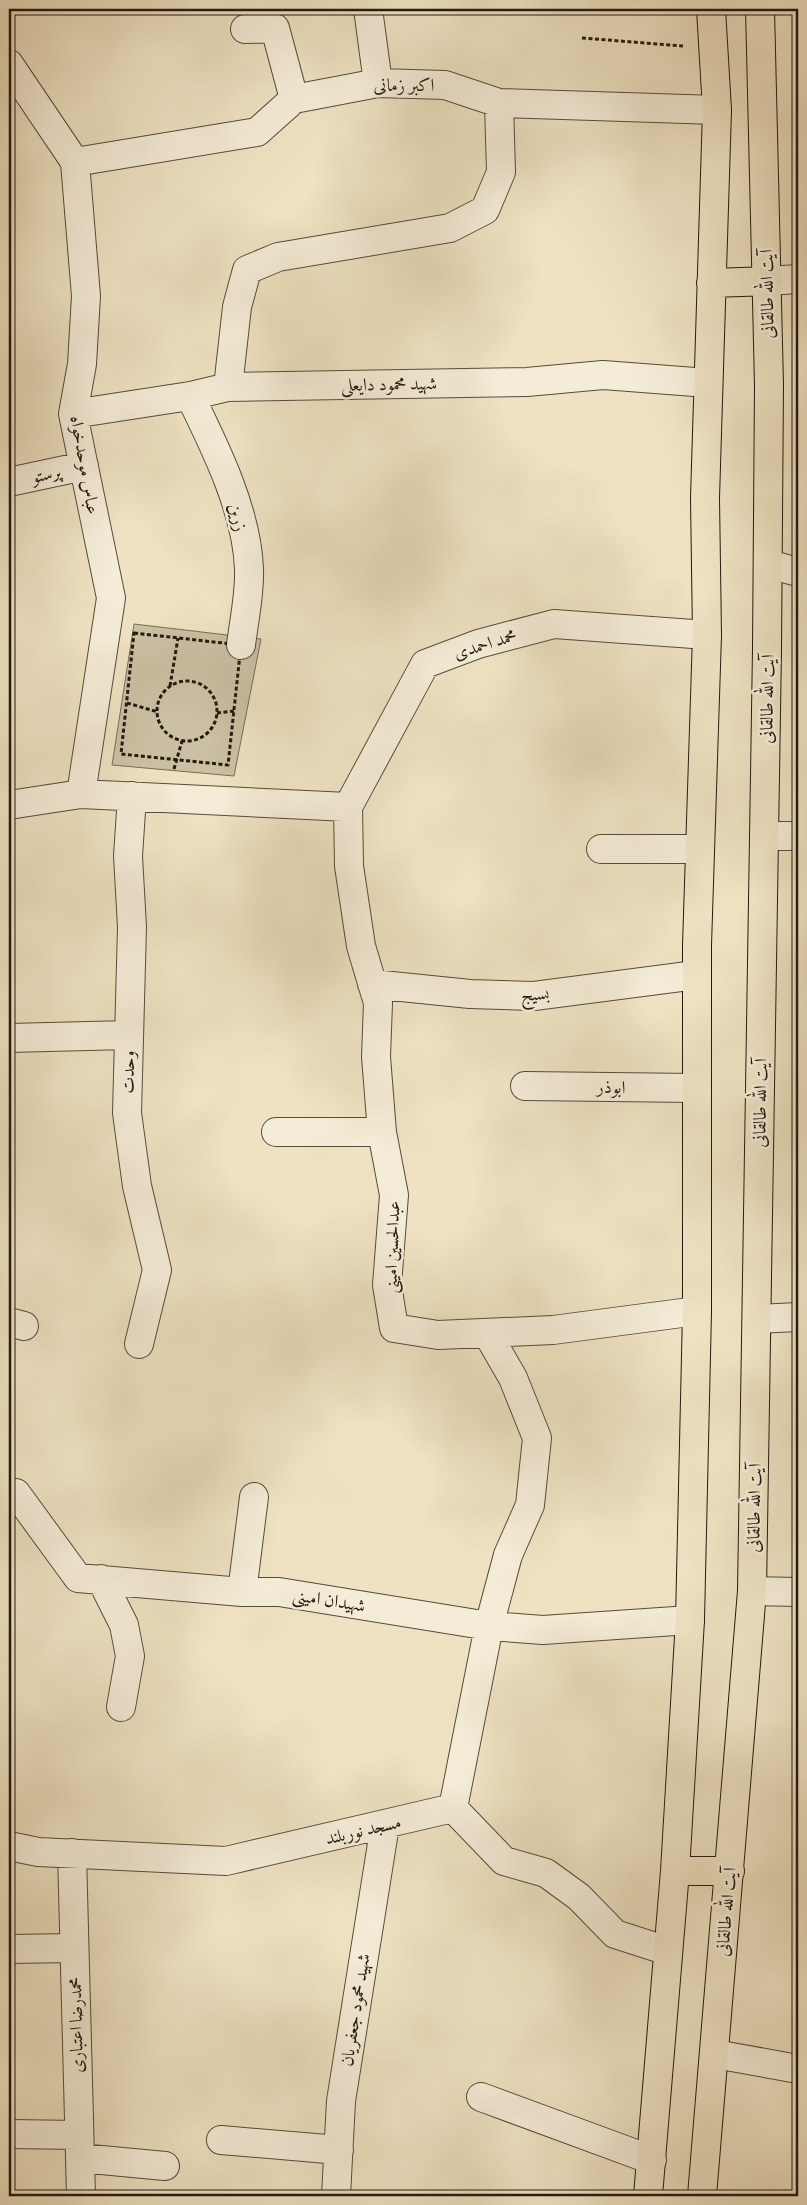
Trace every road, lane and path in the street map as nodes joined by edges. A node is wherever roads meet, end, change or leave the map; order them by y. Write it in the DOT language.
graph roads {
  1 [pos="368,9"];
  2 [pos="711,9"];
  3 [pos="760,9"];
  4 [pos="245,29"];
  5 [pos="582,38"];
  6 [pos="713,49"];
  7 [pos="9,64"];
  8 [pos="378,83"];
  9 [pos="294,99"];
  10 [pos="499,103"];
  11 [pos="717,110"];
  12 [pos="75,162"];
  13 [pos="798,279"];
  14 [pos="768,281"];
  15 [pos="711,283"];
  16 [pos="708,384"];
  17 [pos="228,387"];
  18 [pos="190,396"];
  19 [pos="73,414"];
  20 [pos="84,466"];
  21 [pos="9,482"];
  22 [pos="768,564"];
  23 [pos="798,572"];
  24 [pos="707,635"];
  25 [pos="178,638"];
  26 [pos="241,645"];
  27 [pos="170,687"];
  28 [pos="127,703"];
  29 [pos="234,711"];
  30 [pos="158,712"];
  31 [pos="217,713"];
  32 [pos="182,741"];
  33 [pos="176,760"];
  34 [pos="81,794"];
  35 [pos="132,796"];
  36 [pos="9,805"];
  37 [pos="348,806"];
  38 [pos="764,836"];
  39 [pos="798,836"];
  40 [pos="601,849"];
  41 [pos="700,849"];
  42 [pos="696,975"];
  43 [pos="372,984"];
  44 [pos="128,1036"];
  45 [pos="9,1038"];
  46 [pos="525,1086"];
  47 [pos="696,1088"];
  48 [pos="276,1132"];
  49 [pos="382,1132"];
  50 [pos="697,1311"];
  51 [pos="798,1318"];
  52 [pos="756,1319"];
  53 [pos="487,1333"];
  54 [pos="139,1344"];
  55 [pos="9,1492"];
  56 [pos="254,1497"];
  57 [pos="101,1580"];
  58 [pos="752,1591"];
  59 [pos="242,1592"];
  60 [pos="798,1592"];
  61 [pos="690,1620"];
  62 [pos="489,1626"];
  63 [pos="121,1707"];
  64 [pos="454,1808"];
  65 [pos="385,1825"];
  66 [pos="9,1846"];
  67 [pos="72,1853"];
  68 [pos="675,1871"];
  69 [pos="730,1872"];
  70 [pos="74,1948"];
  71 [pos="9,1949"];
  72 [pos="668,1951"];
  73 [pos="715,2054"];
  74 [pos="798,2069"];
  75 [pos="481,2097"];
  76 [pos="9,2134"];
  77 [pos="220,2140"];
  78 [pos="79,2147"];
  79 [pos="339,2150"];
  80 [pos="652,2160"];
  81 [pos="165,2166"];
  82 [pos="80,2196"];
  83 [pos="336,2196"];
  84 [pos="648,2196"];
  85 [pos="702,2196"];
  1 -- 8 [label="street"];
  2 -- 6 [label="main road"];
  3 -- 14 [label="main road, آیت الله طالقانی"];
  4 -- 9 [label="street"];
  5 -- 6 [label="path"];
  6 -- 11 [label="main road"];
  7 -- 12 [label="street, عباس موحدخواه"];
  8 -- 9 [label="street, اکبر زمانی"];
  8 -- 10 [label="street, اکبر زمانی"];
  9 -- 12 [label="street"];
  10 -- 11 [label="street, اکبر زمانی"];
  10 -- 17 [label="street"];
  11 -- 15 [label="main road"];
  12 -- 19 [label="street, عباس موحدخواه"];
  13 -- 14 [label="street"];
  14 -- 15 [label="main road"];
  14 -- 22 [label="main road, آیت الله طالقانی"];
  15 -- 16 [label="main road"];
  16 -- 17 [label="street, شهید محمود دایعلی"];
  16 -- 24 [label="main road"];
  17 -- 18 [label="street, شهید محمود دایعلی"];
  18 -- 19 [label="street, شهید محمود دایعلی"];
  18 -- 26 [label="street, زرین"];
  19 -- 20 [label="street, عباس موحدخواه"];
  20 -- 21 [label="street, پرستو"];
  20 -- 34 [label="street, عباس موحدخواه"];
  22 -- 23 [label="street"];
  22 -- 38 [label="main road, آیت الله طالقانی"];
  24 -- 37 [label="street, محمد احمدی"];
  24 -- 41 [label="main road"];
  25 -- 26 [label="path"];
  25 -- 27 [label="path"];
  25 -- 28 [label="path"];
  26 -- 29 [label="path"];
  27 -- 30 [label="path"];
  27 -- 31 [label="path"];
  28 -- 30 [label="path"];
  28 -- 33 [label="path"];
  29 -- 31 [label="path"];
  29 -- 33 [label="path"];
  30 -- 32 [label="path"];
  31 -- 32 [label="path"];
  32 -- 33 [label="path"];
  34 -- 35 [label="street"];
  34 -- 36 [label="street"];
  35 -- 37 [label="street"];
  35 -- 44 [label="street, وحدت"];
  37 -- 43 [label="street, عبدالحسین امینی"];
  38 -- 39 [label="street"];
  38 -- 52 [label="main road, آیت الله طالقانی"];
  40 -- 41 [label="street"];
  41 -- 42 [label="main road"];
  42 -- 43 [label="street, بسیج"];
  42 -- 47 [label="main road"];
  43 -- 49 [label="street, عبدالحسین امینی"];
  44 -- 45 [label="street"];
  44 -- 54 [label="street, وحدت"];
  46 -- 47 [label="street, ابوذر"];
  47 -- 50 [label="main road"];
  48 -- 49 [label="street"];
  49 -- 53 [label="street, عبدالحسین امینی"];
  50 -- 53 [label="street, عبدالحسین امینی"];
  50 -- 61 [label="main road"];
  51 -- 52 [label="street"];
  52 -- 58 [label="main road, آیت الله طالقانی"];
  53 -- 62 [label="street"];
  55 -- 57 [label="street, شهیدان امینی"];
  56 -- 59 [label="street"];
  57 -- 59 [label="street, شهیدان امینی"];
  57 -- 63 [label="street"];
  58 -- 60 [label="street"];
  58 -- 69 [label="main road, آیت الله طالقانی"];
  59 -- 62 [label="street, شهیدان امینی"];
  61 -- 62 [label="street, شهیدان امینی"];
  61 -- 68 [label="main road"];
  62 -- 64 [label="street"];
  64 -- 65 [label="street, مسجد نوربلند"];
  64 -- 72 [label="street"];
  65 -- 67 [label="street, مسجد نوربلند"];
  65 -- 79 [label="street, شهید محمود جعفریان"];
  66 -- 67 [label="street, مسجد نوربلند"];
  67 -- 70 [label="street, محمدرضا اعتباری"];
  68 -- 69 [label="main road"];
  68 -- 72 [label="main road"];
  69 -- 73 [label="main road, آیت الله طالقانی"];
  70 -- 71 [label="street"];
  70 -- 78 [label="street, محمدرضا اعتباری"];
  72 -- 80 [label="main road"];
  73 -- 74 [label="street"];
  73 -- 85 [label="main road, آیت الله طالقانی"];
  75 -- 80 [label="street"];
  76 -- 78 [label="street"];
  77 -- 79 [label="street"];
  78 -- 81 [label="street"];
  78 -- 82 [label="street, محمدرضا اعتباری"];
  79 -- 83 [label="street, شهید محمود جعفریان"];
  80 -- 84 [label="main road"];
}
